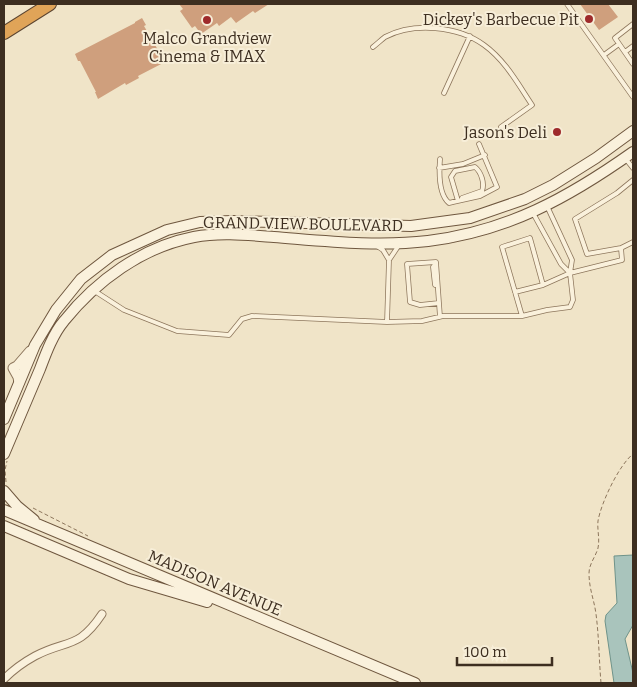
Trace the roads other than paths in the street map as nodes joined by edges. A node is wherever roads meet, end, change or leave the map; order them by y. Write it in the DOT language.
graph roads {
  1 [pos="50,4"];
  2 [pos="567,4"];
  3 [pos="633,24"];
  4 [pos="4,33"];
  5 [pos="470,36"];
  6 [pos="619,44"];
  7 [pos="633,46"];
  8 [pos="373,47"];
  9 [pos="625,52"];
  10 [pos="604,55"];
  11 [pos="633,64"];
  12 [pos="444,93"];
  13 [pos="633,97"];
  14 [pos="501,127"];
  15 [pos="633,131"];
  16 [pos="479,144"];
  17 [pos="485,155"];
  18 [pos="629,155"];
  19 [pos="440,159"];
  20 [pos="439,168"];
  21 [pos="633,168"];
  22 [pos="633,180"];
  23 [pos="460,201"];
  24 [pos="546,206"];
  25 [pos="532,212"];
  26 [pos="633,242"];
  27 [pos="373,243"];
  28 [pos="401,243"];
  29 [pos="621,248"];
  30 [pos="389,260"];
  31 [pos="570,273"];
  32 [pos="543,285"];
  33 [pos="92,290"];
  34 [pos="515,292"];
  35 [pos="439,303"];
  36 [pos="522,316"];
  37 [pos="440,317"];
  38 [pos="386,322"];
  39 [pos="4,419"];
  40 [pos="6,456"];
  41 [pos="5,488"];
  42 [pos="4,510"];
  43 [pos="4,526"];
  44 [pos="45,528"];
  45 [pos="102,614"];
  46 [pos="260,619"];
  47 [pos="4,679"];
  48 [pos="415,683"];
  1 -- 4 [label="highway"];
  2 -- 10 [label="lane"];
  3 -- 6 [label="lane"];
  5 -- 8 [label="lane"];
  5 -- 12 [label="lane"];
  5 -- 14 [label="lane"];
  6 -- 9 [label="lane"];
  6 -- 10 [label="lane"];
  7 -- 9 [label="lane"];
  9 -- 11 [label="lane"];
  10 -- 13 [label="lane"];
  15 -- 39 [label="main road, GRAND VIEW BOULEVARD"];
  16 -- 17 [label="lane"];
  17 -- 20 [label="lane"];
  17 -- 23 [label="lane"];
  18 -- 21 [label="lane"];
  18 -- 24 [label="main road, GRAND VIEW BOULEVARD"];
  19 -- 20 [label="lane"];
  20 -- 23 [label="lane"];
  22 -- 29 [label="lane"];
  23 -- 23 [label="lane"];
  24 -- 25 [label="main road, GRAND VIEW BOULEVARD"];
  24 -- 31 [label="lane"];
  25 -- 28 [label="main road, GRAND VIEW BOULEVARD"];
  25 -- 31 [label="lane"];
  26 -- 29 [label="lane"];
  27 -- 28 [label="main road, GRAND VIEW BOULEVARD"];
  27 -- 30 [label="lane"];
  27 -- 33 [label="main road, GRAND VIEW BOULEVARD"];
  28 -- 30 [label="lane"];
  29 -- 31 [label="lane"];
  30 -- 38 [label="lane"];
  31 -- 32 [label="lane"];
  31 -- 36 [label="lane"];
  32 -- 34 [label="lane"];
  32 -- 34 [label="lane"];
  33 -- 38 [label="lane"];
  33 -- 40 [label="main road, GRAND VIEW BOULEVARD"];
  34 -- 36 [label="lane"];
  35 -- 35 [label="lane"];
  35 -- 37 [label="lane"];
  36 -- 37 [label="lane"];
  37 -- 38 [label="lane"];
  41 -- 44 [label="main road"];
  42 -- 44 [label="main road, MADISON AVENUE"];
  43 -- 46 [label="main road"];
  44 -- 46 [label="main road, MADISON AVENUE"];
  45 -- 47 [label="street"];
  46 -- 48 [label="main road, MADISON AVENUE"];
}
